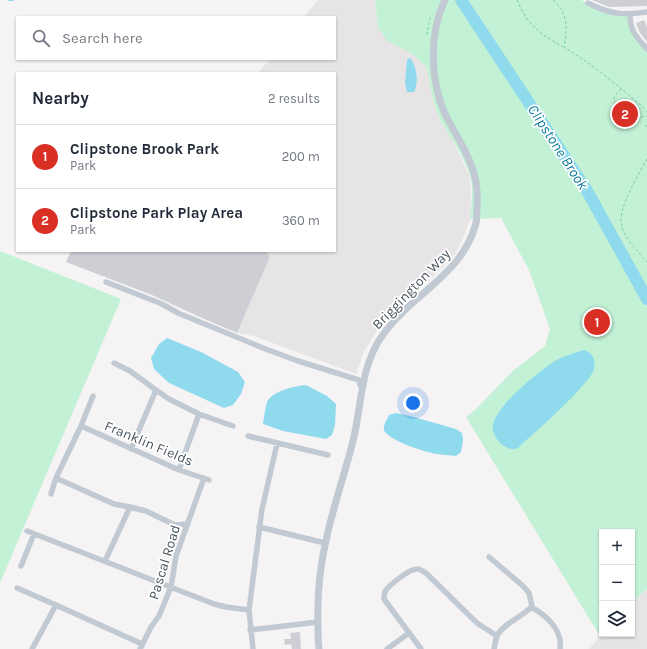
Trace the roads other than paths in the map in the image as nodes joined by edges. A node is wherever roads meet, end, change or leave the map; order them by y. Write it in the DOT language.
graph roads {
  1 [pos="444,1"];
  2 [pos="588,3"];
  3 [pos="647,12"];
  4 [pos="630,14"];
  5 [pos="647,49"];
  6 [pos="106,282"];
  7 [pos="114,363"];
  8 [pos="363,386"];
  9 [pos="156,390"];
  10 [pos="93,396"];
  11 [pos="199,414"];
  12 [pos="81,426"];
  13 [pos="233,426"];
  14 [pos="248,436"];
  15 [pos="277,444"];
  16 [pos="131,449"];
  17 [pos="328,455"];
  18 [pos="179,470"];
  19 [pos="56,478"];
  20 [pos="206,479"];
  21 [pos="50,494"];
  22 [pos="130,507"];
  23 [pos="188,524"];
  24 [pos="259,527"];
  25 [pos="27,531"];
  26 [pos="34,534"];
  27 [pos="326,542"];
  28 [pos="489,557"];
  29 [pos="105,561"];
  30 [pos="21,566"];
  31 [pos="170,587"];
  32 [pos="18,588"];
  33 [pos="56,605"];
  34 [pos="531,607"];
  35 [pos="249,610"];
  36 [pos="318,622"];
  37 [pos="250,630"];
  38 [pos="410,633"];
  39 [pos="497,636"];
  40 [pos="141,646"];
  41 [pos="32,649"];
  42 [pos="253,649"];
  43 [pos="319,649"];
  44 [pos="387,649"];
  45 [pos="421,649"];
  46 [pos="494,649"];
  47 [pos="560,649"];
  1 -- 8 [label="street, Briggington Way"];
  2 -- 4 [label="street"];
  3 -- 4 [label="street"];
  4 -- 5 [label="street"];
  6 -- 8 [label="street"];
  7 -- 9 [label="street"];
  8 -- 27 [label="street, Briggington Way"];
  9 -- 11 [label="street"];
  9 -- 16 [label="street"];
  10 -- 12 [label="street"];
  11 -- 13 [label="street"];
  11 -- 18 [label="street"];
  12 -- 16 [label="street, Franklin Fields"];
  12 -- 19 [label="street"];
  14 -- 15 [label="street"];
  15 -- 17 [label="street"];
  15 -- 24 [label="street"];
  16 -- 18 [label="street, Franklin Fields"];
  18 -- 20 [label="street, Franklin Fields"];
  19 -- 21 [label="street"];
  19 -- 22 [label="street"];
  20 -- 23 [label="street, Pascal Road"];
  22 -- 23 [label="street"];
  22 -- 29 [label="street"];
  23 -- 31 [label="street, Pascal Road"];
  24 -- 27 [label="street"];
  24 -- 35 [label="street"];
  25 -- 26 [label="street"];
  26 -- 29 [label="street"];
  26 -- 30 [label="street"];
  27 -- 36 [label="street, Briggington Way"];
  28 -- 34 [label="street"];
  29 -- 31 [label="street"];
  31 -- 35 [label="street"];
  31 -- 40 [label="street, Pascal Road"];
  32 -- 33 [label="street"];
  33 -- 40 [label="street"];
  33 -- 41 [label="street"];
  34 -- 39 [label="street"];
  34 -- 47 [label="street"];
  35 -- 37 [label="street"];
  36 -- 37 [label="street"];
  36 -- 43 [label="street, Briggington Way"];
  37 -- 42 [label="street"];
  38 -- 39 [label="street"];
  38 -- 44 [label="street"];
  38 -- 45 [label="street"];
  39 -- 46 [label="street"];
}
